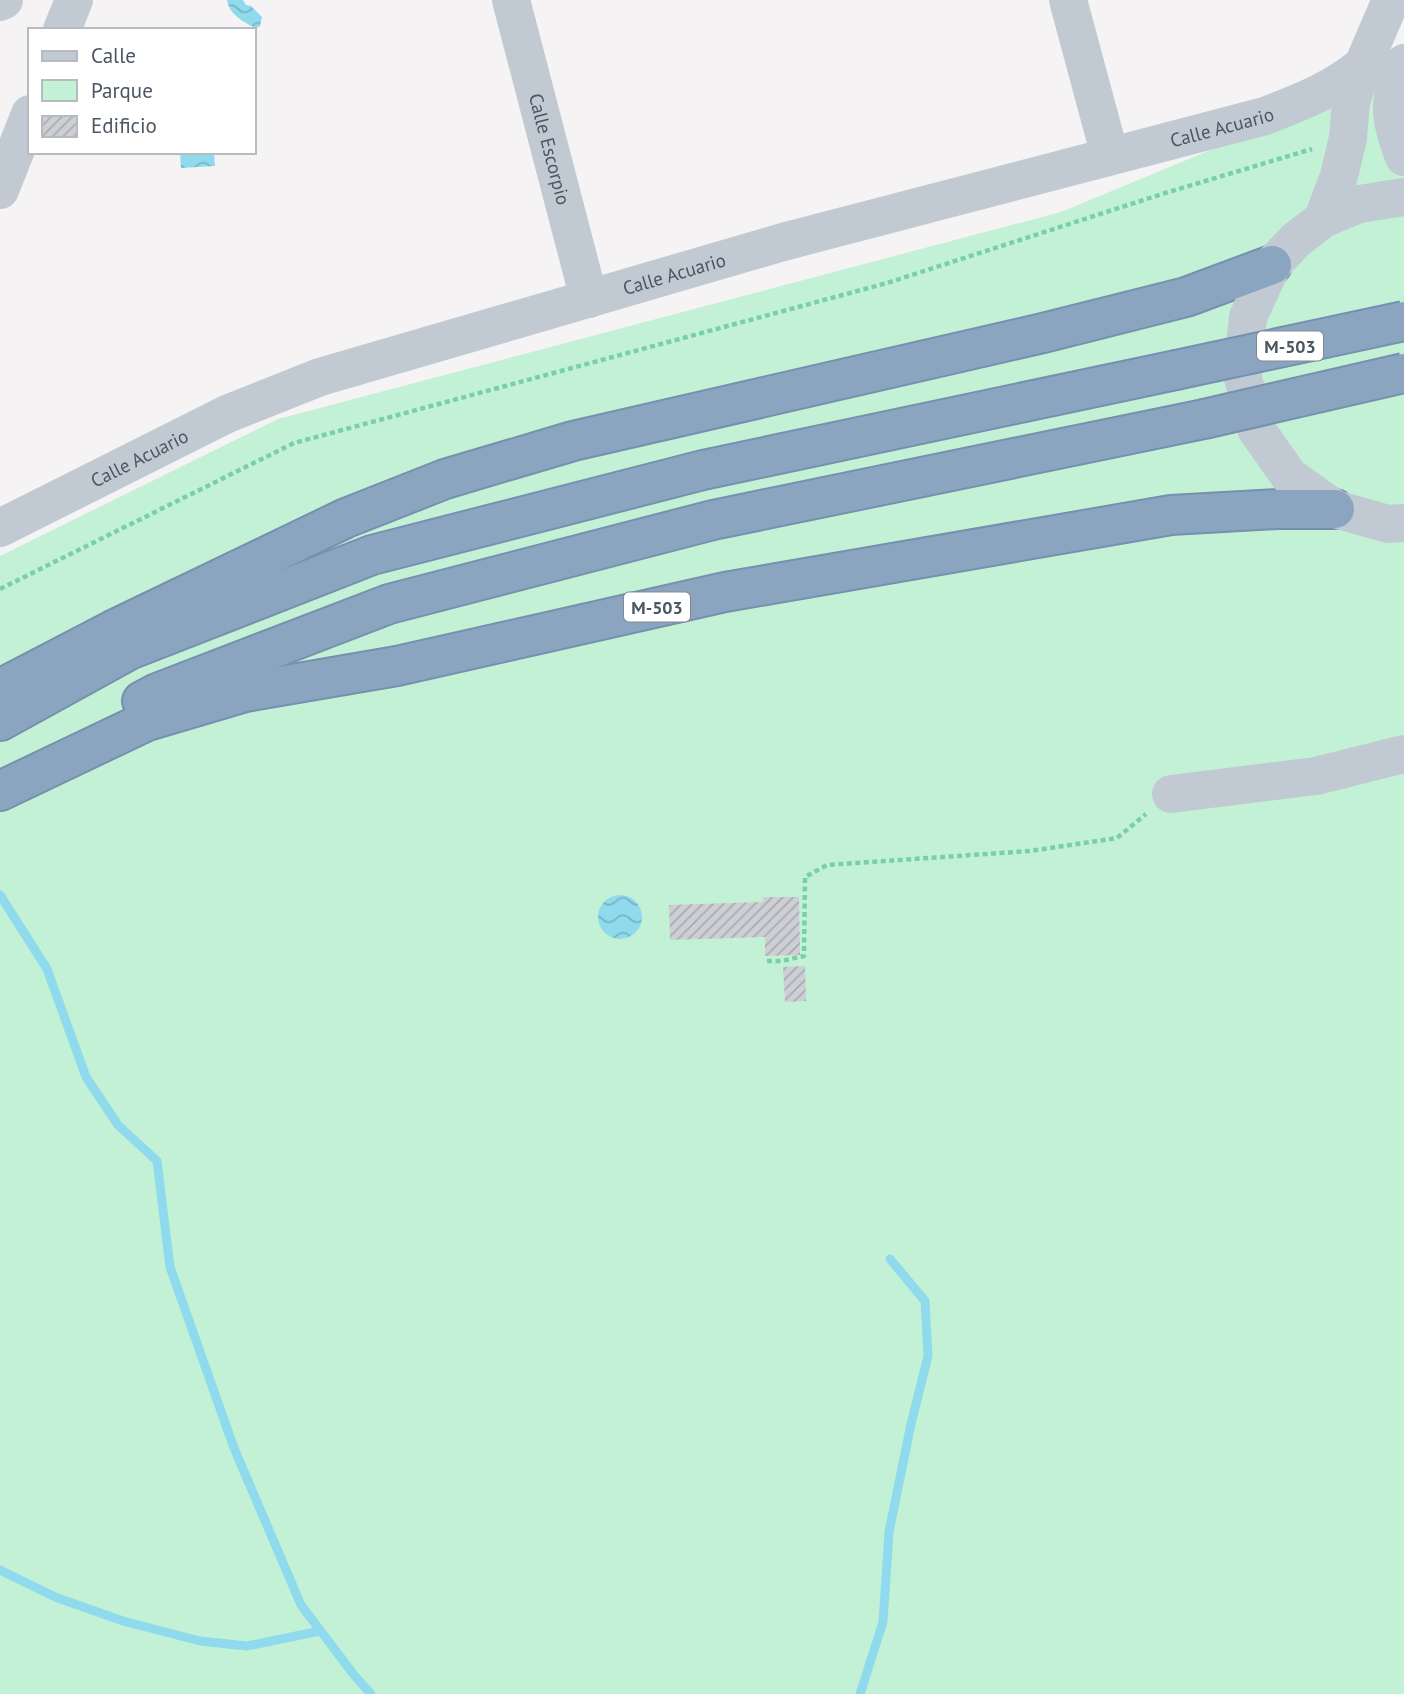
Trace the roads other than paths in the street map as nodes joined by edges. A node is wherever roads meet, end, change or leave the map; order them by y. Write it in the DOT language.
graph roads {
  1 [pos="74,0"];
  2 [pos="511,0"];
  3 [pos="1068,0"];
  4 [pos="1391,0"];
  5 [pos="63,28"];
  6 [pos="1404,62"];
  7 [pos="1363,65"];
  8 [pos="28,119"];
  9 [pos="1110,156"];
  10 [pos="1404,157"];
  11 [pos="0,190"];
  12 [pos="1404,197"];
  13 [pos="1324,219"];
  14 [pos="1272,265"];
  15 [pos="589,299"];
  16 [pos="1404,321"];
  17 [pos="1404,373"];
  18 [pos="1335,509"];
  19 [pos="1404,523"];
  20 [pos="0,528"];
  21 [pos="0,689"];
  22 [pos="0,721"];
  23 [pos="1404,754"];
  24 [pos="0,781"];
  25 [pos="0,791"];
  26 [pos="1171,794"];
  1 -- 5 [label="street"];
  2 -- 15 [label="street, Calle Escorpio"];
  3 -- 9 [label="street"];
  4 -- 7 [label="street"];
  6 -- 10 [label="street"];
  7 -- 9 [label="street, Calle Acuario"];
  7 -- 13 [label="street"];
  8 -- 11 [label="street"];
  9 -- 15 [label="street, Calle Acuario"];
  12 -- 13 [label="street, M-503"];
  13 -- 14 [label="street, M-503"];
  14 -- 18 [label="street, M-503"];
  14 -- 21 [label="highway"];
  15 -- 20 [label="street, Calle Acuario"];
  16 -- 22 [label="highway, M-503, bridge"];
  17 -- 24 [label="highway, bridge"];
  18 -- 19 [label="street, M-503"];
  18 -- 25 [label="highway, M-503"];
  23 -- 26 [label="street"];
}
